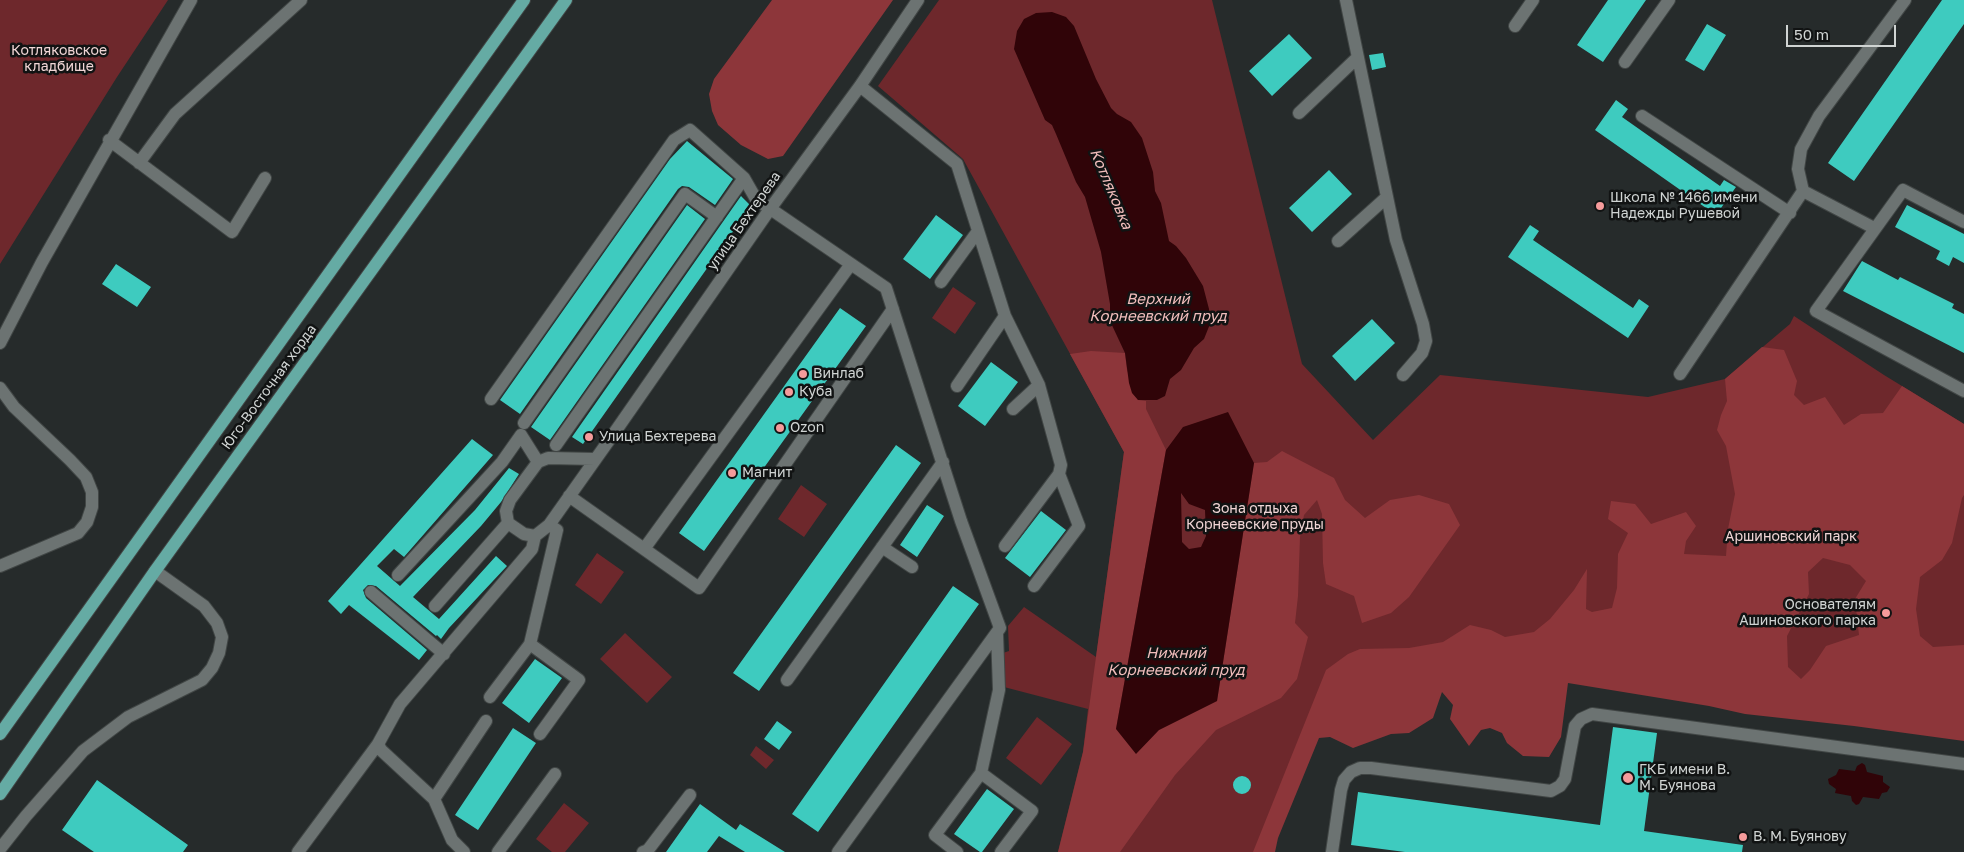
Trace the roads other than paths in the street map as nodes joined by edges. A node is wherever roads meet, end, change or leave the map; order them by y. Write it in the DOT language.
graph roads {
  1 [pos="191,0"];
  2 [pos="301,0"];
  3 [pos="524,0"];
  4 [pos="566,0"];
  5 [pos="918,0"];
  6 [pos="1346,0"];
  7 [pos="1533,0"];
  8 [pos="1669,0"];
  9 [pos="1905,0"];
  10 [pos="1515,26"];
  11 [pos="1358,57"];
  12 [pos="1626,62"];
  13 [pos="860,86"];
  14 [pos="1299,114"];
  15 [pos="1642,116"];
  16 [pos="109,140"];
  17 [pos="139,162"];
  18 [pos="266,178"];
  19 [pos="744,178"];
  20 [pos="1803,192"];
  21 [pos="1387,197"];
  22 [pos="770,209"];
  23 [pos="1790,213"];
  24 [pos="717,217"];
  25 [pos="1964,222"];
  26 [pos="1874,228"];
  27 [pos="978,231"];
  28 [pos="1338,241"];
  29 [pos="851,264"];
  30 [pos="941,282"];
  31 [pos="893,309"];
  32 [pos="1005,316"];
  33 [pos="0,343"];
  34 [pos="1680,374"];
  35 [pos="1403,375"];
  36 [pos="1039,385"];
  37 [pos="957,386"];
  38 [pos="0,388"];
  39 [pos="1964,391"];
  40 [pos="491,399"];
  41 [pos="1013,409"];
  42 [pos="524,423"];
  43 [pos="556,445"];
  44 [pos="595,459"];
  45 [pos="538,462"];
  46 [pos="942,462"];
  47 [pos="1059,474"];
  48 [pos="569,496"];
  49 [pos="508,523"];
  50 [pos="549,525"];
  51 [pos="535,536"];
  52 [pos="1005,546"];
  53 [pos="882,548"];
  54 [pos="644,549"];
  55 [pos="0,566"];
  56 [pos="912,567"];
  57 [pos="156,571"];
  58 [pos="398,575"];
  59 [pos="1034,586"];
  60 [pos="371,592"];
  61 [pos="435,606"];
  62 [pos="997,633"];
  63 [pos="530,644"];
  64 [pos="444,654"];
  65 [pos="787,680"];
  66 [pos="490,697"];
  67 [pos="486,721"];
  68 [pos="0,734"];
  69 [pos="540,734"];
  70 [pos="378,744"];
  71 [pos="1964,764"];
  72 [pos="981,773"];
  73 [pos="555,774"];
  74 [pos="0,794"];
  75 [pos="690,795"];
  76 [pos="434,799"];
  77 [pos="0,849"];
  78 [pos="298,852"];
  79 [pos="464,852"];
  80 [pos="498,852"];
  81 [pos="644,852"];
  82 [pos="838,852"];
  83 [pos="957,852"];
  84 [pos="1001,852"];
  85 [pos="1332,852"];
  1 -- 16 [label="street"];
  2 -- 17 [label="street"];
  3 -- 68 [label="main road, Юго-Восточная хорда"];
  4 -- 57 [label="main road, Юго-Восточная хорда"];
  5 -- 13 [label="street, улица Бехтерева"];
  6 -- 11 [label="street"];
  7 -- 10 [label="street"];
  8 -- 12 [label="street"];
  9 -- 20 [label="street"];
  11 -- 14 [label="street"];
  11 -- 21 [label="street"];
  13 -- 22 [label="street, улица Бехтерева"];
  13 -- 27 [label="street"];
  15 -- 23 [label="street"];
  16 -- 17 [label="street"];
  16 -- 33 [label="street"];
  17 -- 18 [label="street"];
  19 -- 22 [label="street"];
  19 -- 24 [label="street"];
  19 -- 40 [label="street"];
  20 -- 23 [label="street"];
  20 -- 26 [label="street"];
  21 -- 28 [label="street"];
  21 -- 35 [label="street"];
  22 -- 29 [label="street"];
  22 -- 44 [label="street, улица Бехтерева"];
  23 -- 34 [label="street"];
  24 -- 42 [label="street"];
  24 -- 43 [label="street"];
  25 -- 26 [label="street"];
  26 -- 39 [label="street"];
  27 -- 30 [label="street"];
  27 -- 32 [label="street"];
  29 -- 31 [label="street"];
  29 -- 54 [label="street"];
  31 -- 46 [label="street"];
  31 -- 54 [label="street"];
  32 -- 36 [label="street"];
  32 -- 37 [label="street"];
  36 -- 41 [label="street"];
  36 -- 47 [label="street"];
  38 -- 55 [label="street"];
  44 -- 45 [label="street"];
  44 -- 48 [label="street, улица Бехтерева"];
  45 -- 49 [label="street"];
  45 -- 58 [label="street"];
  46 -- 53 [label="street"];
  46 -- 62 [label="street"];
  47 -- 52 [label="street"];
  47 -- 59 [label="street"];
  48 -- 50 [label="street, улица Бехтерева"];
  48 -- 54 [label="street"];
  49 -- 51 [label="street"];
  49 -- 61 [label="street"];
  50 -- 51 [label="street, улица Бехтерева"];
  50 -- 63 [label="street"];
  51 -- 64 [label="street"];
  53 -- 56 [label="street"];
  53 -- 65 [label="street"];
  57 -- 74 [label="main road, Юго-Восточная хорда"];
  57 -- 77 [label="street"];
  60 -- 64 [label="street"];
  62 -- 72 [label="street"];
  62 -- 82 [label="street"];
  63 -- 66 [label="street"];
  63 -- 69 [label="street"];
  64 -- 70 [label="street"];
  67 -- 76 [label="street"];
  70 -- 76 [label="street"];
  70 -- 78 [label="street"];
  71 -- 85 [label="street"];
  72 -- 83 [label="street"];
  72 -- 84 [label="street"];
  73 -- 80 [label="street"];
  75 -- 81 [label="street"];
  76 -- 79 [label="street"];
}
